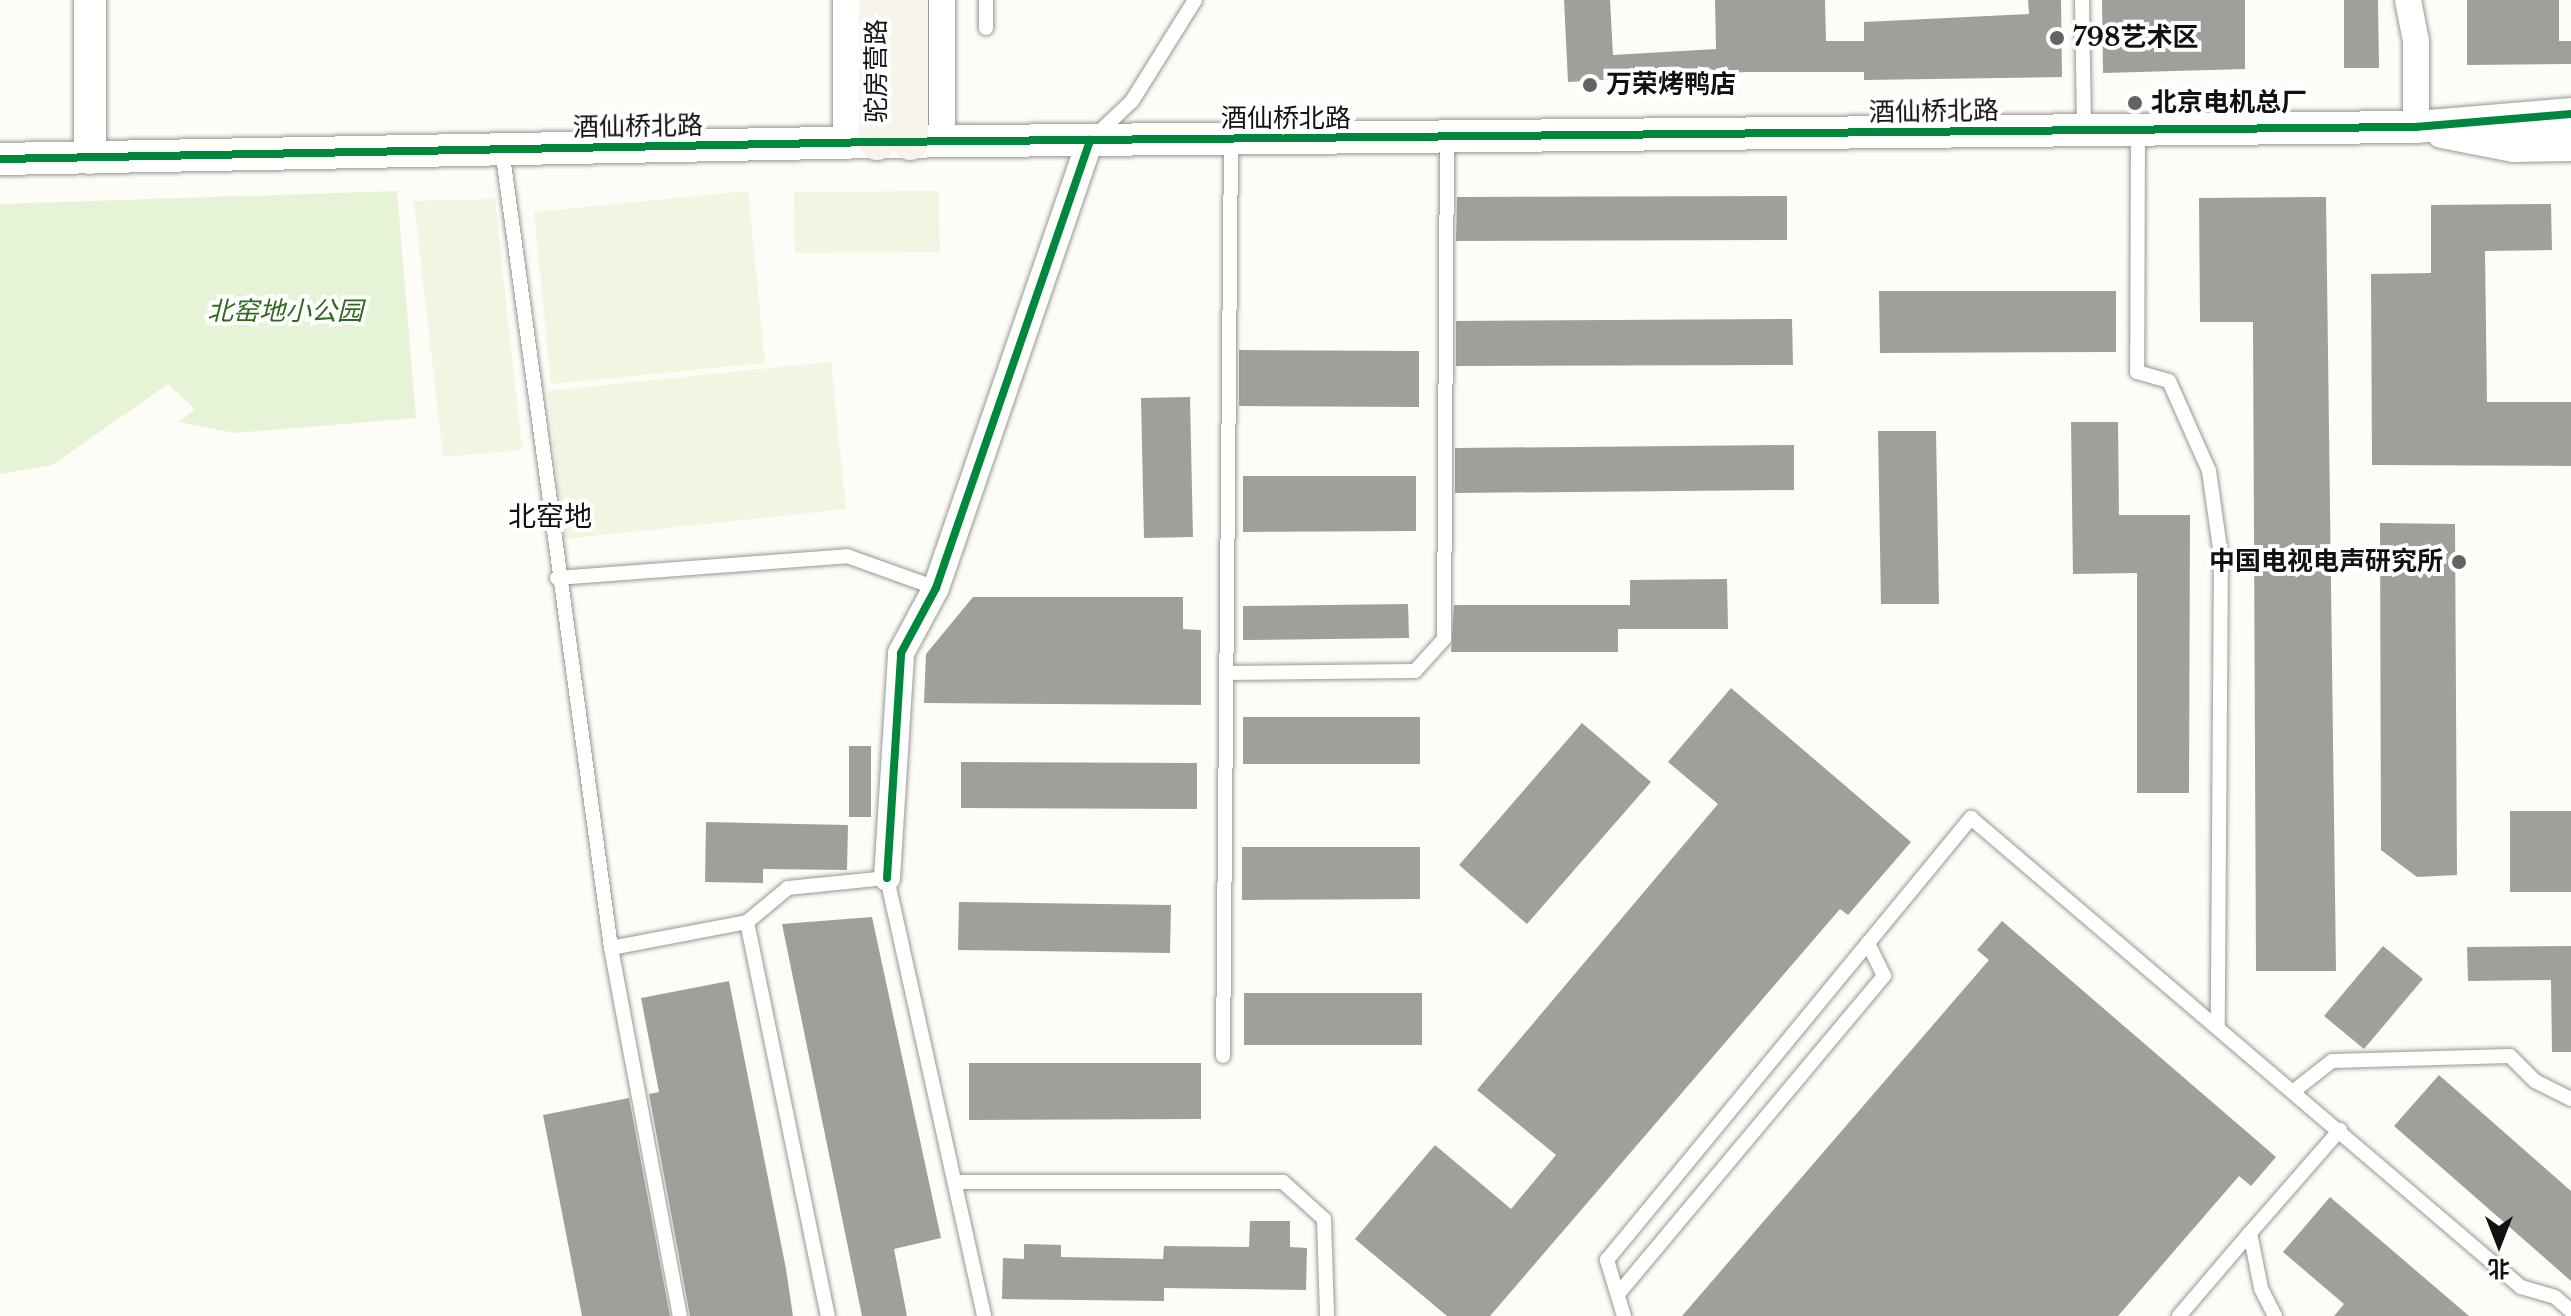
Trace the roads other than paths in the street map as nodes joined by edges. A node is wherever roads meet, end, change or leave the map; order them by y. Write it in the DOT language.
graph roads {
  1 [pos="90,0"];
  2 [pos="846,0"];
  3 [pos="877,0"];
  4 [pos="910,0"];
  5 [pos="942,0"];
  6 [pos="986,0"];
  7 [pos="1195,0"];
  8 [pos="2082,0"];
  9 [pos="2408,0"];
  10 [pos="986,28"];
  11 [pos="2571,114"];
  12 [pos="2416,127"];
  13 [pos="2084,130"];
  14 [pos="2138,130"];
  15 [pos="1231,139"];
  16 [pos="1447,139"];
  17 [pos="1090,140"];
  18 [pos="894,142"];
  19 [pos="2571,145"];
  20 [pos="502,149"];
  21 [pos="90,158"];
  22 [pos="0,159"];
  23 [pos="557,578"];
  24 [pos="936,588"];
  25 [pos="1226,673"];
  26 [pos="887,878"];
  27 [pos="747,922"];
  28 [pos="1868,943"];
  29 [pos="611,948"];
  30 [pos="2218,1026"];
  31 [pos="1223,1056"];
  32 [pos="2295,1090"];
  33 [pos="2571,1099"];
  34 [pos="2340,1130"];
  35 [pos="958,1182"];
  36 [pos="2250,1233"];
  37 [pos="1618,1294"];
  38 [pos="2571,1311"];
  39 [pos="680,1316"];
  40 [pos="828,1316"];
  41 [pos="984,1316"];
  42 [pos="1327,1316"];
  43 [pos="1624,1316"];
  44 [pos="2179,1316"];
  45 [pos="2275,1316"];
  1 -- 21 [label="street"];
  2 -- 18 [label="street"];
  3 -- 18 [label="main road, 驼房营路"];
  4 -- 18 [label="main road, 驼房营路"];
  5 -- 18 [label="street"];
  6 -- 10 [label="lane"];
  7 -- 17 [label="lane"];
  8 -- 13 [label="lane"];
  9 -- 12 [label="street"];
  11 -- 12 [label="street, 酒仙桥北路"];
  12 -- 14 [label="street, 酒仙桥北路"];
  12 -- 19 [label="street, 酒仙桥北路"];
  13 -- 14 [label="street, 酒仙桥北路"];
  13 -- 16 [label="street, 酒仙桥北路"];
  14 -- 30 [label="lane"];
  15 -- 16 [label="street, 酒仙桥北路"];
  15 -- 17 [label="street, 酒仙桥北路"];
  15 -- 25 [label="lane"];
  16 -- 25 [label="lane"];
  17 -- 18 [label="street, 酒仙桥北路"];
  17 -- 24 [label="street"];
  18 -- 20 [label="street, 酒仙桥北路"];
  20 -- 21 [label="street, 酒仙桥北路"];
  20 -- 23 [label="lane"];
  21 -- 22 [label="street, 酒仙桥北路"];
  23 -- 24 [label="lane"];
  23 -- 29 [label="lane"];
  24 -- 26 [label="street"];
  25 -- 31 [label="lane"];
  26 -- 27 [label="lane"];
  26 -- 35 [label="lane"];
  27 -- 29 [label="lane"];
  27 -- 40 [label="lane"];
  28 -- 30 [label="lane"];
  28 -- 37 [label="lane"];
  28 -- 37 [label="lane"];
  29 -- 39 [label="lane"];
  30 -- 32 [label="lane"];
  32 -- 33 [label="lane"];
  32 -- 34 [label="lane"];
  34 -- 36 [label="lane"];
  34 -- 38 [label="lane"];
  35 -- 41 [label="lane"];
  35 -- 42 [label="lane"];
  36 -- 44 [label="lane"];
  36 -- 45 [label="lane"];
  37 -- 43 [label="lane"];
}
